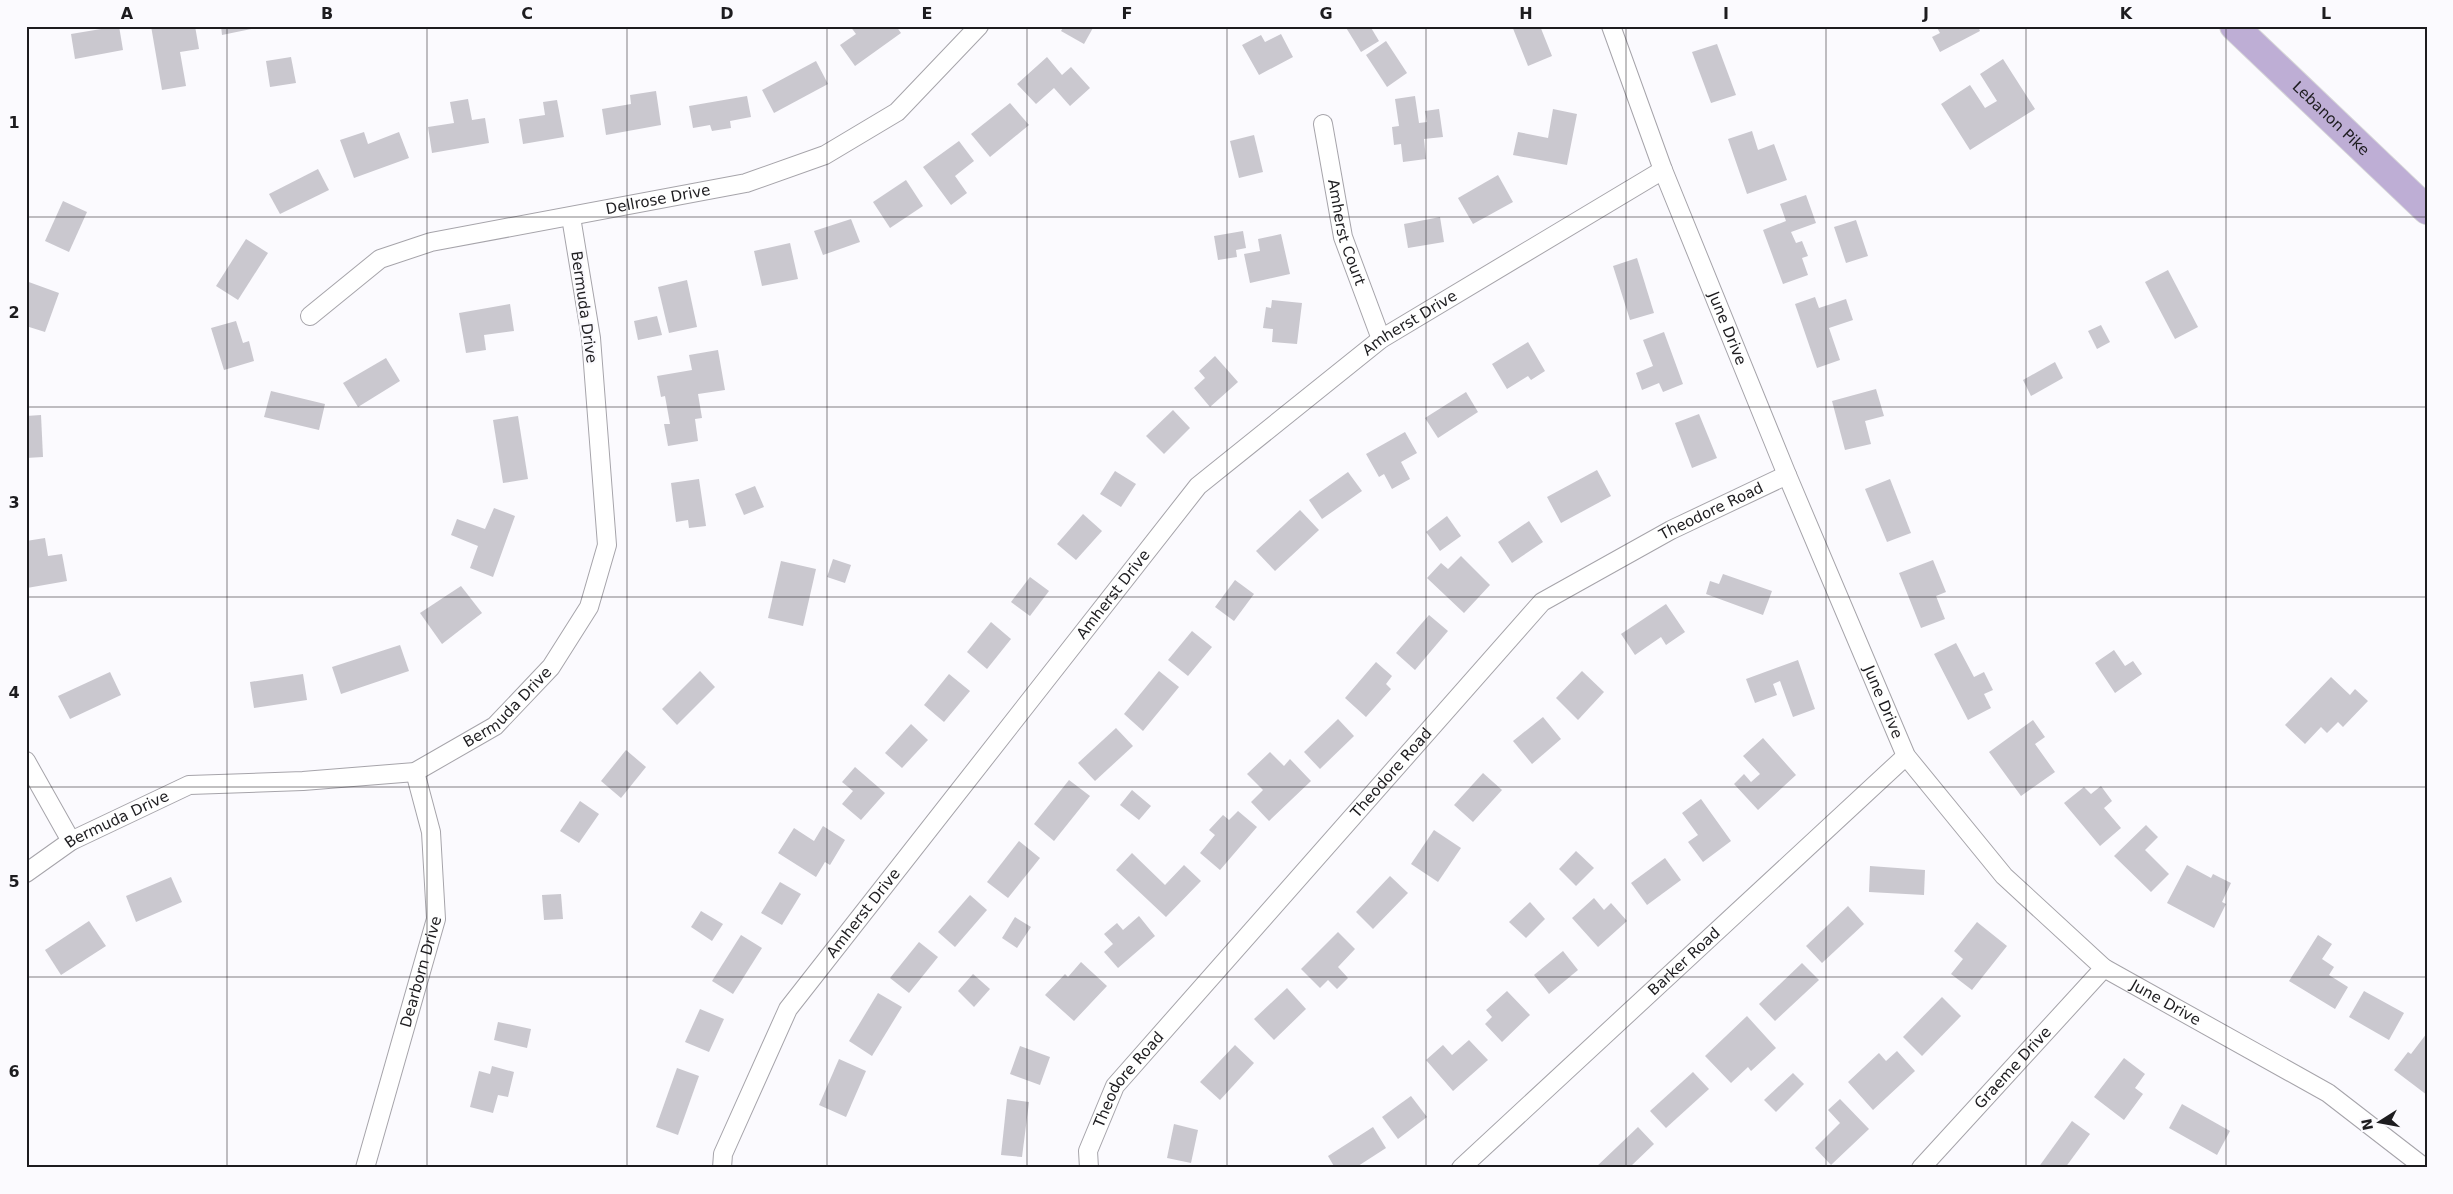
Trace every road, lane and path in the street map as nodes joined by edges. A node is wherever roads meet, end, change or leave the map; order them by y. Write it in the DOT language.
graph roads {
  1 [pos="979,26"];
  2 [pos="1611,26"];
  3 [pos="2234,26"];
  4 [pos="1323,124"];
  5 [pos="1663,170"];
  6 [pos="2427,210"];
  7 [pos="571,217"];
  8 [pos="310,316"];
  9 [pos="1381,339"];
  10 [pos="1787,475"];
  11 [pos="1906,756"];
  12 [pos="26,761"];
  13 [pos="415,772"];
  14 [pos="71,841"];
  15 [pos="26,873"];
  16 [pos="2104,968"];
  17 [pos="365,1168"];
  18 [pos="722,1168"];
  19 [pos="1089,1168"];
  20 [pos="1461,1168"];
  21 [pos="1921,1168"];
  22 [pos="2425,1168"];
  1 -- 7 [label="street, Dellrose Drive"];
  2 -- 5 [label="street, June Drive"];
  3 -- 6 [label="main road, Lebanon Pike"];
  4 -- 9 [label="street, Amherst Court"];
  5 -- 9 [label="street, Amherst Drive"];
  5 -- 10 [label="street, June Drive"];
  7 -- 8 [label="street, Dellrose Drive"];
  7 -- 13 [label="street, Bermuda Drive"];
  9 -- 18 [label="street, Amherst Drive"];
  10 -- 11 [label="street, June Drive"];
  10 -- 19 [label="street, Theodore Road"];
  11 -- 16 [label="street, June Drive"];
  11 -- 20 [label="street, Barker Road"];
  12 -- 14 [label="street"];
  13 -- 14 [label="street, Bermuda Drive"];
  13 -- 17 [label="street, Dearborn Drive"];
  14 -- 15 [label="street, Bermuda Drive"];
  16 -- 21 [label="street, Graeme Drive"];
  16 -- 22 [label="street, June Drive"];
}
